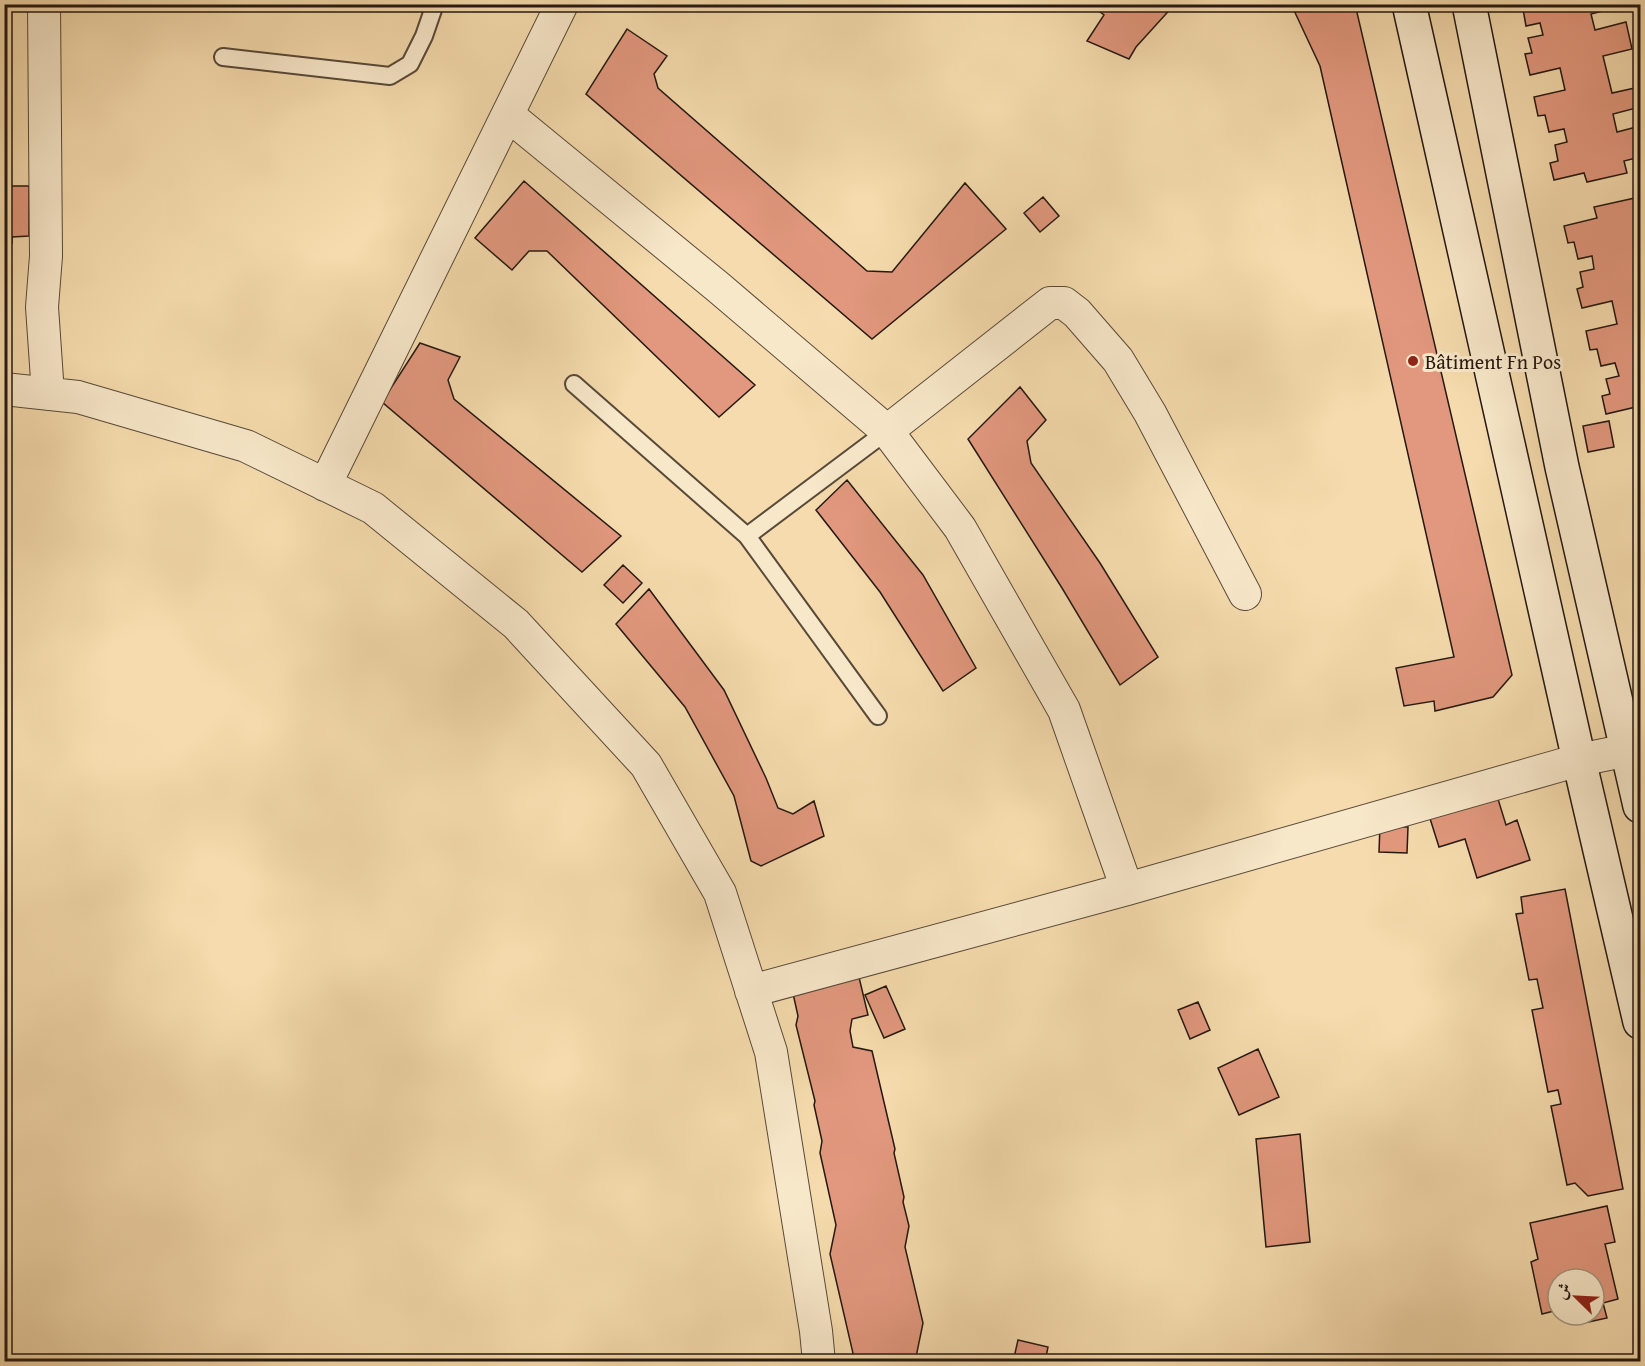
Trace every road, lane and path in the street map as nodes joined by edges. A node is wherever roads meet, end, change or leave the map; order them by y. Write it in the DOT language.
graph roads {
  1 [pos="44,4"];
  2 [pos="435,4"];
  3 [pos="562,4"];
  4 [pos="1410,4"];
  5 [pos="1469,4"];
  6 [pos="223,57"];
  7 [pos="508,115"];
  8 [pos="574,384"];
  9 [pos="4,389"];
  10 [pos="48,394"];
  11 [pos="886,431"];
  12 [pos="325,485"];
  13 [pos="747,536"];
  14 [pos="1245,594"];
  15 [pos="878,716"];
  16 [pos="1634,748"];
  17 [pos="1579,760"];
  18 [pos="1641,806"];
  19 [pos="1127,889"];
  20 [pos="752,991"];
  21 [pos="1641,1022"];
  22 [pos="819,1362"];
  1 -- 10 [label="street"];
  2 -- 6 [label="lane"];
  3 -- 7 [label="street"];
  4 -- 17 [label="main road"];
  5 -- 16 [label="main road"];
  7 -- 11 [label="street"];
  7 -- 12 [label="street"];
  8 -- 13 [label="lane"];
  9 -- 10 [label="street"];
  10 -- 12 [label="street"];
  11 -- 13 [label="lane"];
  11 -- 14 [label="street"];
  11 -- 19 [label="street"];
  12 -- 20 [label="street"];
  13 -- 15 [label="lane"];
  16 -- 17 [label="street"];
  16 -- 18 [label="main road"];
  17 -- 19 [label="street"];
  17 -- 21 [label="main road"];
  19 -- 20 [label="street"];
  20 -- 22 [label="street"];
}
